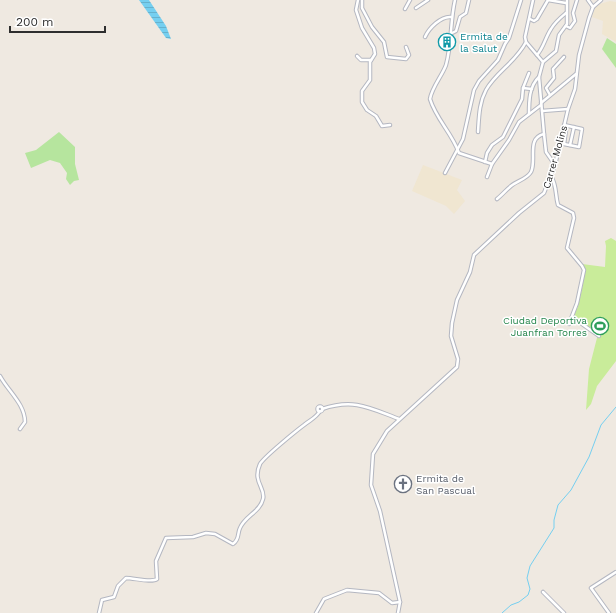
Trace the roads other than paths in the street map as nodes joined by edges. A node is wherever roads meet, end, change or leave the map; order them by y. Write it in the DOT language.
graph roads {
  1 [pos="358,0"];
  2 [pos="362,0"];
  3 [pos="410,0"];
  4 [pos="428,0"];
  5 [pos="455,0"];
  6 [pos="469,0"];
  7 [pos="521,0"];
  8 [pos="533,0"];
  9 [pos="548,0"];
  10 [pos="577,0"];
  11 [pos="588,0"];
  12 [pos="592,0"];
  13 [pos="601,0"];
  14 [pos="567,2"];
  15 [pos="593,7"];
  16 [pos="416,8"];
  17 [pos="405,9"];
  18 [pos="566,13"];
  19 [pos="451,17"];
  20 [pos="530,19"];
  21 [pos="566,26"];
  22 [pos="452,33"];
  23 [pos="425,37"];
  24 [pos="526,42"];
  25 [pos="406,47"];
  26 [pos="537,55"];
  27 [pos="357,56"];
  28 [pos="564,57"];
  29 [pos="371,60"];
  30 [pos="543,62"];
  31 [pos="529,73"];
  32 [pos="576,74"];
  33 [pos="539,77"];
  34 [pos="568,80"];
  35 [pos="575,83"];
  36 [pos="523,88"];
  37 [pos="532,89"];
  38 [pos="550,95"];
  39 [pos="541,104"];
  40 [pos="568,108"];
  41 [pos="542,111"];
  42 [pos="529,114"];
  43 [pos="390,125"];
  44 [pos="564,125"];
  45 [pos="574,127"];
  46 [pos="566,130"];
  47 [pos="478,132"];
  48 [pos="544,134"];
  49 [pos="570,145"];
  50 [pos="458,149"];
  51 [pos="485,162"];
  52 [pos="492,164"];
  53 [pos="554,165"];
  54 [pos="444,174"];
  55 [pos="551,176"];
  56 [pos="487,177"];
  57 [pos="497,200"];
  58 [pos="572,317"];
  59 [pos="569,324"];
  60 [pos="598,336"];
  61 [pos="0,376"];
  62 [pos="399,419"];
  63 [pos="20,429"];
  64 [pos="616,572"];
  65 [pos="544,592"];
  66 [pos="400,602"];
  67 [pos="100,612"];
  68 [pos="316,613"];
  69 [pos="398,613"];
  70 [pos="564,613"];
  71 [pos="609,613"];
  1 -- 29 [label="street"];
  2 -- 25 [label="street"];
  3 -- 17 [label="street"];
  4 -- 16 [label="street"];
  5 -- 19 [label="street"];
  6 -- 22 [label="street"];
  7 -- 50 [label="street"];
  8 -- 20 [label="street"];
  9 -- 14 [label="street"];
  9 -- 20 [label="street"];
  10 -- 21 [label="street"];
  11 -- 15 [label="street"];
  12 -- 15 [label="street"];
  13 -- 15 [label="street"];
  14 -- 18 [label="street"];
  15 -- 32 [label="street, Carrer Molins"];
  18 -- 21 [label="street"];
  18 -- 26 [label="street"];
  19 -- 22 [label="street"];
  19 -- 23 [label="street"];
  20 -- 24 [label="street"];
  21 -- 30 [label="street"];
  22 -- 50 [label="street"];
  24 -- 26 [label="street"];
  24 -- 47 [label="street"];
  26 -- 30 [label="street"];
  27 -- 29 [label="street"];
  28 -- 38 [label="street"];
  29 -- 43 [label="street"];
  30 -- 33 [label="street"];
  31 -- 36 [label="street"];
  32 -- 34 [label="street"];
  32 -- 35 [label="street, Carrer Molins"];
  33 -- 37 [label="street"];
  33 -- 39 [label="street"];
  34 -- 35 [label="street"];
  34 -- 38 [label="street"];
  35 -- 40 [label="street, Carrer Molins"];
  36 -- 37 [label="street"];
  36 -- 51 [label="street"];
  37 -- 42 [label="street"];
  38 -- 39 [label="street"];
  39 -- 41 [label="street"];
  39 -- 42 [label="street"];
  40 -- 41 [label="street"];
  40 -- 44 [label="street, Carrer Molins"];
  41 -- 48 [label="street"];
  42 -- 52 [label="street"];
  44 -- 45 [label="street"];
  44 -- 53 [label="street, Carrer Molins"];
  45 -- 49 [label="street"];
  45 -- 49 [label="street"];
  46 -- 49 [label="street"];
  48 -- 53 [label="street"];
  48 -- 57 [label="street"];
  50 -- 51 [label="street"];
  50 -- 54 [label="street"];
  51 -- 52 [label="street"];
  52 -- 56 [label="street"];
  53 -- 55 [label="street, Carrer Molins"];
  55 -- 58 [label="street"];
  55 -- 62 [label="street, Carrer Molins"];
  58 -- 59 [label="street"];
  58 -- 60 [label="street"];
  61 -- 63 [label="street"];
  62 -- 66 [label="street"];
  62 -- 67 [label="street"];
  64 -- 71 [label="street"];
  65 -- 70 [label="street"];
  66 -- 68 [label="street"];
  66 -- 69 [label="street"];
}
